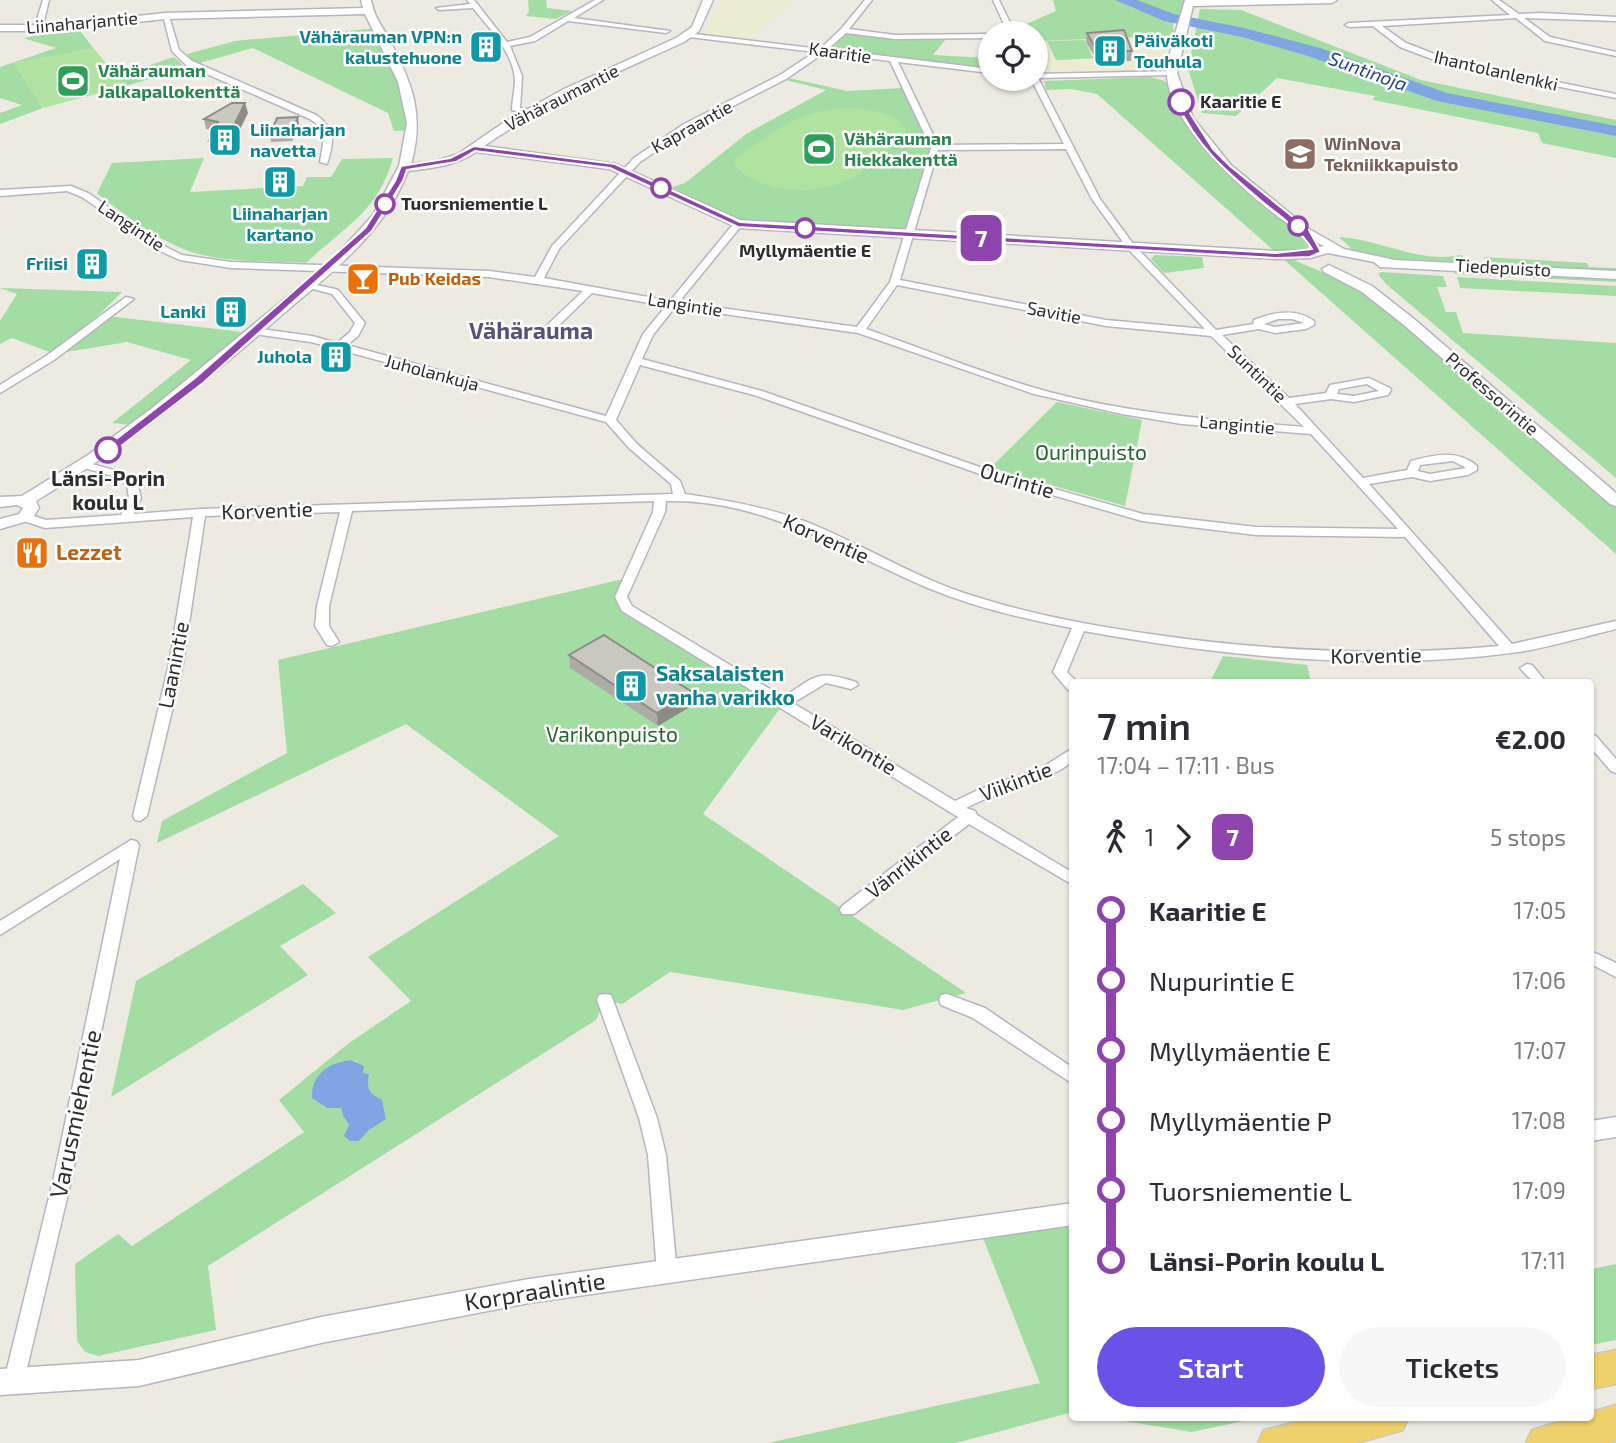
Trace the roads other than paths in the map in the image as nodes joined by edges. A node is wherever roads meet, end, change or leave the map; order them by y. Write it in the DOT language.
graph roads {
  1 [pos="46,0"];
  2 [pos="600,0"];
  3 [pos="708,0"];
  4 [pos="869,0"];
  5 [pos="996,0"];
  6 [pos="1329,0"];
  7 [pos="1495,0"];
  8 [pos="1190,1"];
  9 [pos="472,3"];
  10 [pos="367,5"];
  11 [pos="439,8"];
  12 [pos="164,16"];
  13 [pos="1517,16"];
  14 [pos="568,19"];
  15 [pos="1616,19"];
  16 [pos="1006,21"];
  17 [pos="1375,24"];
  18 [pos="1349,25"];
  19 [pos="0,28"];
  20 [pos="38,29"];
  21 [pos="26,30"];
  22 [pos="666,31"];
  23 [pos="844,31"];
  24 [pos="689,35"];
  25 [pos="978,36"];
  26 [pos="0,41"];
  27 [pos="505,45"];
  28 [pos="822,51"];
  29 [pos="1616,54"];
  30 [pos="893,60"];
  31 [pos="978,70"];
  32 [pos="1172,73"];
  33 [pos="1048,78"];
  34 [pos="1041,91"];
  35 [pos="1616,96"];
  36 [pos="528,112"];
  37 [pos="1068,146"];
  38 [pos="474,148"];
  39 [pos="935,148"];
  40 [pos="324,162"];
  41 [pos="404,168"];
  42 [pos="628,172"];
  43 [pos="0,193"];
  44 [pos="738,224"];
  45 [pos="1306,232"];
  46 [pos="911,234"];
  47 [pos="1130,247"];
  48 [pos="1341,250"];
  49 [pos="1313,255"];
  50 [pos="1357,263"];
  51 [pos="326,269"];
  52 [pos="1329,269"];
  53 [pos="1616,275"];
  54 [pos="538,280"];
  55 [pos="895,282"];
  56 [pos="307,286"];
  57 [pos="590,289"];
  58 [pos="1367,289"];
  59 [pos="129,299"];
  60 [pos="673,304"];
  61 [pos="1259,326"];
  62 [pos="860,330"];
  63 [pos="254,331"];
  64 [pos="547,331"];
  65 [pos="1214,333"];
  66 [pos="338,347"];
  67 [pos="638,361"];
  68 [pos="0,390"];
  69 [pos="1331,396"];
  70 [pos="1287,402"];
  71 [pos="610,420"];
  72 [pos="1311,431"];
  73 [pos="85,465"];
  74 [pos="1412,473"];
  75 [pos="1360,482"];
  76 [pos="660,497"];
  77 [pos="680,497"];
  78 [pos="1616,501"];
  79 [pos="0,502"];
  80 [pos="25,509"];
  81 [pos="347,509"];
  82 [pos="200,513"];
  83 [pos="126,518"];
  84 [pos="0,524"];
  85 [pos="1408,533"];
  86 [pos="1616,625"];
  87 [pos="1080,626"];
  88 [pos="332,642"];
  89 [pos="1509,649"];
  90 [pos="1527,668"];
  91 [pos="1537,679"];
  92 [pos="1069,682"];
  93 [pos="851,685"];
  94 [pos="784,703"];
  95 [pos="1594,742"];
  96 [pos="1069,756"];
  97 [pos="1616,768"];
  98 [pos="963,811"];
  99 [pos="140,816"];
  100 [pos="1069,877"];
  101 [pos="848,910"];
  102 [pos="0,929"];
  103 [pos="1594,959"];
  104 [pos="1616,971"];
  105 [pos="605,1000"];
  106 [pos="947,1000"];
  107 [pos="1069,1074"];
  108 [pos="1616,1127"];
  109 [pos="1594,1131"];
  110 [pos="1069,1215"];
  111 [pos="667,1273"];
  112 [pos="1616,1367"];
  113 [pos="1594,1371"];
  114 [pos="7,1382"];
  115 [pos="1376,1421"];
  116 [pos="1616,1423"];
  117 [pos="1277,1443"];
  118 [pos="1545,1443"];
  1 -- 20 [label="street"];
  2 -- 14 [label="street"];
  3 -- 24 [label="main road"];
  4 -- 23 [label="street, Kapraantie"];
  5 -- 16 [label="street"];
  6 -- 8 [label="main road"];
  7 -- 13 [label="street"];
  8 -- 32 [label="main road"];
  9 -- 11 [label="street"];
  9 -- 27 [label="street"];
  10 -- 12 [label="main road, Liinaharjantie"];
  10 -- 41 [label="main road"];
  12 -- 20 [label="main road, Liinaharjantie"];
  12 -- 40 [label="street"];
  13 -- 15 [label="street, Ihantolanlenkki"];
  13 -- 17 [label="street, Ihantolanlenkki"];
  13 -- 29 [label="street"];
  14 -- 22 [label="street"];
  14 -- 27 [label="street"];
  17 -- 18 [label="street"];
  17 -- 35 [label="street, Ihantolanlenkki"];
  19 -- 21 [label="main road, Liinaharjantie"];
  20 -- 21 [label="main road, Liinaharjantie"];
  21 -- 26 [label="main road"];
  23 -- 25 [label="street"];
  23 -- 28 [label="street, Kapraantie"];
  24 -- 28 [label="street, Kaaritie"];
  24 -- 36 [label="main road, Vähäraumantie"];
  27 -- 36 [label="street"];
  28 -- 30 [label="street, Kaaritie"];
  28 -- 42 [label="street, Kapraantie"];
  30 -- 31 [label="street, Kaaritie"];
  30 -- 39 [label="street"];
  32 -- 33 [label="street"];
  32 -- 45 [label="main road"];
  34 -- 37 [label="street, Suntintie"];
  36 -- 38 [label="main road, Vähäraumantie"];
  37 -- 39 [label="street"];
  37 -- 47 [label="street, Suntintie"];
  38 -- 41 [label="main road, Vähäraumantie"];
  38 -- 42 [label="main road"];
  39 -- 46 [label="street"];
  41 -- 51 [label="main road"];
  42 -- 44 [label="main road"];
  42 -- 54 [label="street, Kapraantie"];
  43 -- 51 [label="street, Langintie"];
  44 -- 46 [label="main road"];
  44 -- 60 [label="street"];
  45 -- 48 [label="main road"];
  45 -- 49 [label="main road"];
  46 -- 47 [label="main road"];
  46 -- 55 [label="street"];
  47 -- 49 [label="main road"];
  47 -- 65 [label="street, Suntintie"];
  48 -- 49 [label="main road"];
  48 -- 50 [label="main road"];
  49 -- 52 [label="main road, Professorintie"];
  50 -- 52 [label="main road, Tiedepuisto"];
  50 -- 53 [label="main road, Tiedepuisto"];
  50 -- 58 [label="main road, Professorintie"];
  51 -- 54 [label="street, Langintie"];
  51 -- 56 [label="main road"];
  52 -- 58 [label="main road, Professorintie"];
  54 -- 57 [label="street, Langintie"];
  55 -- 62 [label="street"];
  55 -- 65 [label="street, Savitie"];
  56 -- 63 [label="main road"];
  56 -- 66 [label="street"];
  57 -- 60 [label="street, Langintie"];
  57 -- 64 [label="street"];
  58 -- 78 [label="main road, Professorintie"];
  59 -- 68 [label="street"];
  60 -- 62 [label="street, Langintie"];
  60 -- 67 [label="street"];
  61 -- 65 [label="street, Savitie"];
  62 -- 72 [label="street, Langintie"];
  63 -- 66 [label="street, Juholankuja"];
  63 -- 73 [label="main road"];
  65 -- 70 [label="street, Suntintie"];
  66 -- 71 [label="street, Juholankuja"];
  67 -- 71 [label="street"];
  67 -- 85 [label="street, Ourintie"];
  69 -- 70 [label="street"];
  70 -- 72 [label="street, Suntintie"];
  71 -- 77 [label="street"];
  72 -- 75 [label="street, Suntintie"];
  73 -- 80 [label="main road"];
  73 -- 83 [label="street"];
  74 -- 75 [label="street"];
  75 -- 85 [label="street, Suntintie"];
  76 -- 77 [label="street, Korventie"];
  76 -- 81 [label="street, Korventie"];
  76 -- 94 [label="street, Varikontie"];
  77 -- 87 [label="street, Korventie"];
  79 -- 80 [label="main road"];
  80 -- 83 [label="street, Korventie"];
  80 -- 84 [label="main road"];
  81 -- 82 [label="street, Korventie"];
  81 -- 88 [label="street"];
  82 -- 83 [label="street, Korventie"];
  82 -- 99 [label="street, Laanintie"];
  85 -- 89 [label="street, Suntintie"];
  86 -- 89 [label="street, Korventie"];
  87 -- 89 [label="street, Korventie"];
  87 -- 92 [label="street"];
  90 -- 91 [label="street"];
  93 -- 94 [label="street"];
  94 -- 98 [label="street, Varikontie"];
  95 -- 97 [label="street"];
  96 -- 98 [label="street, Viikintie"];
  98 -- 100 [label="street, Varikontie"];
  98 -- 101 [label="street, Vänrikintie"];
  102 -- 114 [label="street, Varusmiehentie"];
  103 -- 104 [label="street"];
  105 -- 111 [label="street"];
  106 -- 107 [label="street"];
  108 -- 109 [label="main road"];
  110 -- 111 [label="main road, Korpraalintie"];
  111 -- 114 [label="main road, Korpraalintie"];
  112 -- 113 [label="highway"];
  115 -- 117 [label="highway"];
  116 -- 118 [label="highway"];
}
